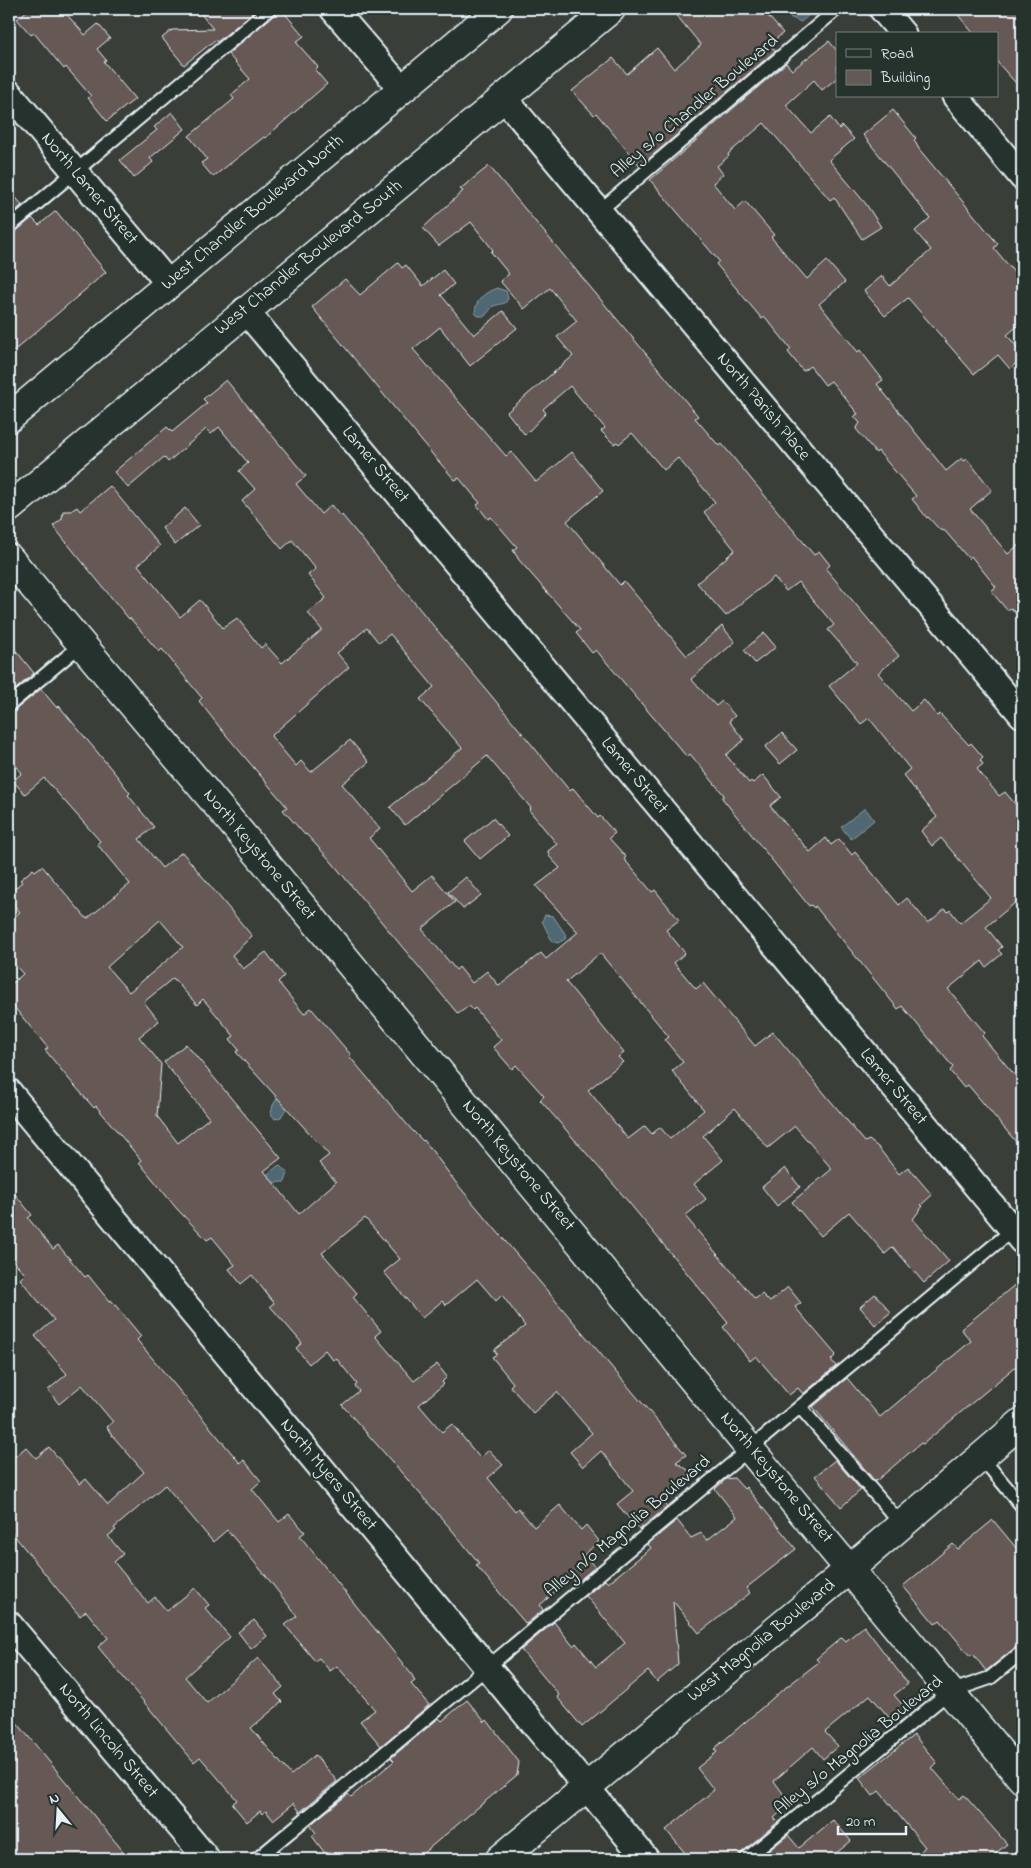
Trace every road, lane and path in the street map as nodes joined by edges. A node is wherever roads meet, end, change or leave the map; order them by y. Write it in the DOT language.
graph roads {
  1 [pos="269,9"];
  2 [pos="333,9"];
  3 [pos="498,9"];
  4 [pos="611,9"];
  5 [pos="837,9"];
  6 [pos="882,9"];
  7 [pos="901,32"];
  8 [pos="401,88"];
  9 [pos="9,93"];
  10 [pos="504,98"];
  11 [pos="957,98"];
  12 [pos="74,173"];
  13 [pos="1022,177"];
  14 [pos="598,212"];
  15 [pos="9,227"];
  16 [pos="169,284"];
  17 [pos="246,310"];
  18 [pos="9,418"];
  19 [pos="9,508"];
  20 [pos="9,558"];
  21 [pos="82,644"];
  22 [pos="9,705"];
  23 [pos="1022,715"];
  24 [pos="9,1092"];
  25 [pos="1019,1231"];
  26 [pos="800,1407"];
  27 [pos="1022,1422"];
  28 [pos="751,1448"];
  29 [pos="981,1457"];
  30 [pos="1022,1506"];
  31 [pos="902,1525"];
  32 [pos="851,1568"];
  33 [pos="9,1624"];
  34 [pos="1022,1652"];
  35 [pos="488,1667"];
  36 [pos="950,1692"];
  37 [pos="1022,1779"];
  38 [pos="586,1788"];
  39 [pos="207,1859"];
  40 [pos="256,1859"];
  41 [pos="500,1859"];
  42 [pos="646,1859"];
  43 [pos="746,1859"];
  1 -- 12 [label="lane"];
  2 -- 8 [label="street"];
  3 -- 8 [label="main road, West Chandler Boulevard North"];
  4 -- 10 [label="main road, West Chandler Boulevard South"];
  5 -- 14 [label="lane, Alley s/o Chandler Boulevard"];
  6 -- 7 [label="street"];
  8 -- 16 [label="main road, West Chandler Boulevard North"];
  9 -- 12 [label="street, North Lamer Street"];
  10 -- 14 [label="street, North Parish Place"];
  10 -- 17 [label="main road, West Chandler Boulevard South"];
  11 -- 13 [label="street"];
  12 -- 15 [label="lane"];
  12 -- 16 [label="street, North Lamer Street"];
  14 -- 23 [label="street, North Parish Place"];
  16 -- 18 [label="main road, West Chandler Boulevard North"];
  17 -- 19 [label="main road, West Chandler Boulevard South"];
  17 -- 25 [label="street, Lamer Street"];
  20 -- 21 [label="main road, North Keystone Street"];
  21 -- 22 [label="lane"];
  21 -- 28 [label="main road, North Keystone Street"];
  24 -- 35 [label="street, North Myers Street"];
  25 -- 26 [label="lane, Alley n/o Magnolia Boulevard"];
  26 -- 28 [label="lane, Alley n/o Magnolia Boulevard"];
  26 -- 31 [label="lane"];
  27 -- 29 [label="main road, West Magnolia Boulevard"];
  28 -- 32 [label="main road, North Keystone Street"];
  28 -- 35 [label="lane, Alley n/o Magnolia Boulevard"];
  29 -- 30 [label="lane"];
  29 -- 31 [label="main road, West Magnolia Boulevard"];
  31 -- 32 [label="main road, West Magnolia Boulevard"];
  32 -- 36 [label="main road, North Keystone Street"];
  32 -- 38 [label="main road, West Magnolia Boulevard"];
  33 -- 39 [label="street, North Lincoln Street"];
  34 -- 36 [label="lane, Alley s/o Magnolia Boulevard"];
  35 -- 38 [label="street, North Myers Street"];
  35 -- 40 [label="lane, Alley n/o Magnolia Boulevard"];
  36 -- 37 [label="main road, North Keystone Street"];
  36 -- 43 [label="lane, Alley s/o Magnolia Boulevard"];
  38 -- 41 [label="main road, West Magnolia Boulevard"];
  38 -- 42 [label="street, North Myers Street"];
}
